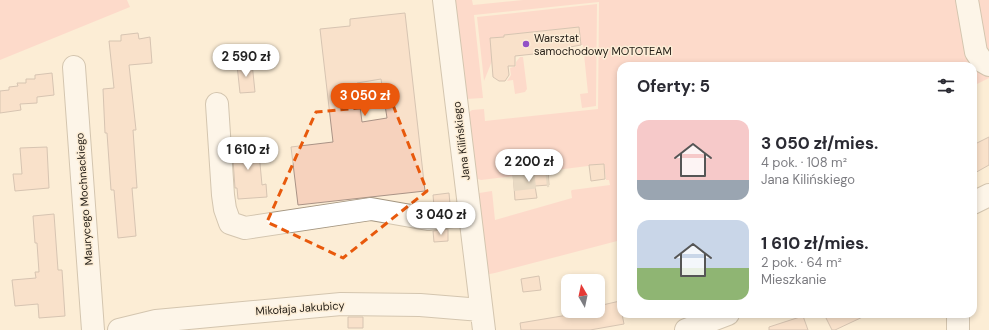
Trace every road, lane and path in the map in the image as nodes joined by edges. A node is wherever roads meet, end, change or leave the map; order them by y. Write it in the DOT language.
graph roads {
  1 [pos="444,0"];
  2 [pos="967,0"];
  3 [pos="989,65"];
  4 [pos="74,67"];
  5 [pos="217,104"];
  6 [pos="989,195"];
  7 [pos="977,201"];
  8 [pos="469,214"];
  9 [pos="718,318"];
  10 [pos="958,318"];
  11 [pos="483,320"];
  12 [pos="93,330"];
  13 [pos="119,330"];
  14 [pos="686,330"];
  15 [pos="958,330"];
  1 -- 8 [label="street, Jana Kilińskiego"];
  2 -- 3 [label="street"];
  4 -- 12 [label="street, Maurycego Mochnackiego"];
  5 -- 8 [label="street"];
  6 -- 7 [label="street"];
  8 -- 11 [label="street, Jana Kilińskiego"];
  9 -- 14 [label="street"];
  10 -- 15 [label="street"];
  11 -- 13 [label="street, Mikołaja Jakubicy"];
}
